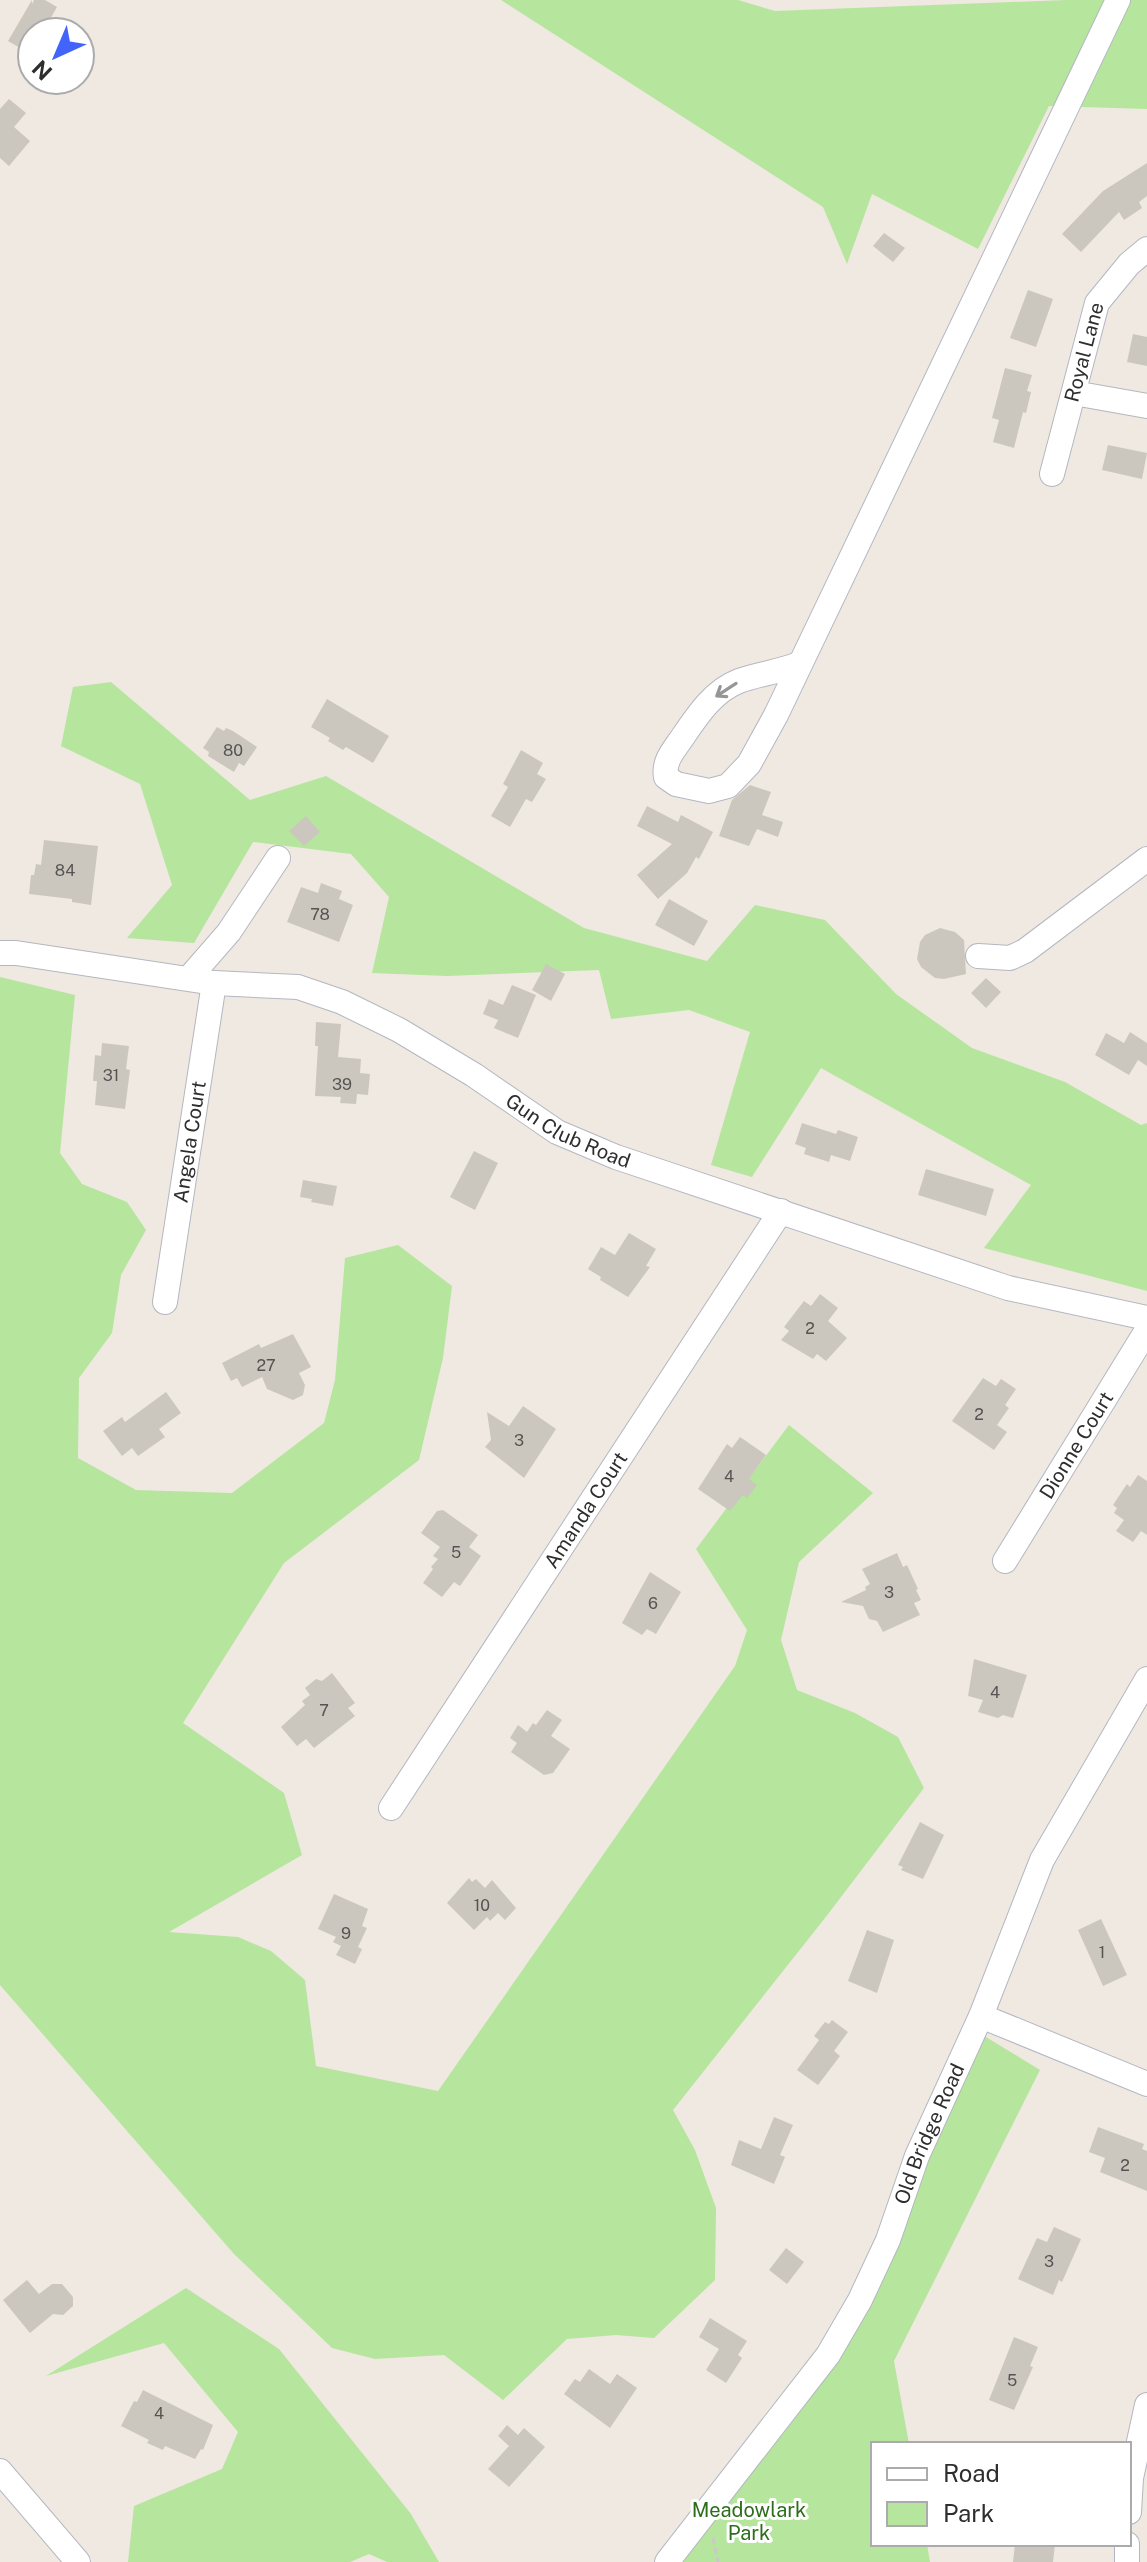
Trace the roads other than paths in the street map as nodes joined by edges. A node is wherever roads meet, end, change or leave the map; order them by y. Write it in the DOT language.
graph roads {
  1 [pos="1118,0"];
  2 [pos="1147,249"];
  3 [pos="1074,393"];
  4 [pos="1147,406"];
  5 [pos="1052,474"];
  6 [pos="799,664"];
  7 [pos="278,858"];
  8 [pos="1147,859"];
  9 [pos="0,953"];
  10 [pos="978,956"];
  11 [pos="189,978"];
  12 [pos="214,983"];
  13 [pos="781,1211"];
  14 [pos="165,1302"];
  15 [pos="1147,1318"];
  16 [pos="1147,1330"];
  17 [pos="1005,1561"];
  18 [pos="1147,1679"];
  19 [pos="391,1808"];
  20 [pos="981,2016"];
  21 [pos="1147,2084"];
  22 [pos="1147,2405"];
  23 [pos="0,2471"];
  24 [pos="1131,2478"];
  25 [pos="78,2562"];
  26 [pos="667,2562"];
  1 -- 6 [label="street"];
  2 -- 3 [label="street, Royal Lane"];
  3 -- 4 [label="street"];
  3 -- 5 [label="street, Royal Lane"];
  6 -- 6 [label="street, one-way"];
  7 -- 11 [label="street"];
  8 -- 10 [label="street"];
  9 -- 11 [label="street, Gun Club Road"];
  11 -- 12 [label="street, Gun Club Road"];
  12 -- 13 [label="street, Gun Club Road"];
  12 -- 14 [label="street, Angela Court"];
  13 -- 15 [label="street, Gun Club Road"];
  13 -- 19 [label="street, Amanda Court"];
  16 -- 17 [label="street, Dionne Court"];
  18 -- 20 [label="street, Old Bridge Road"];
  20 -- 21 [label="street"];
  20 -- 26 [label="street, Old Bridge Road"];
  22 -- 24 [label="street"];
  23 -- 25 [label="street"];
}
